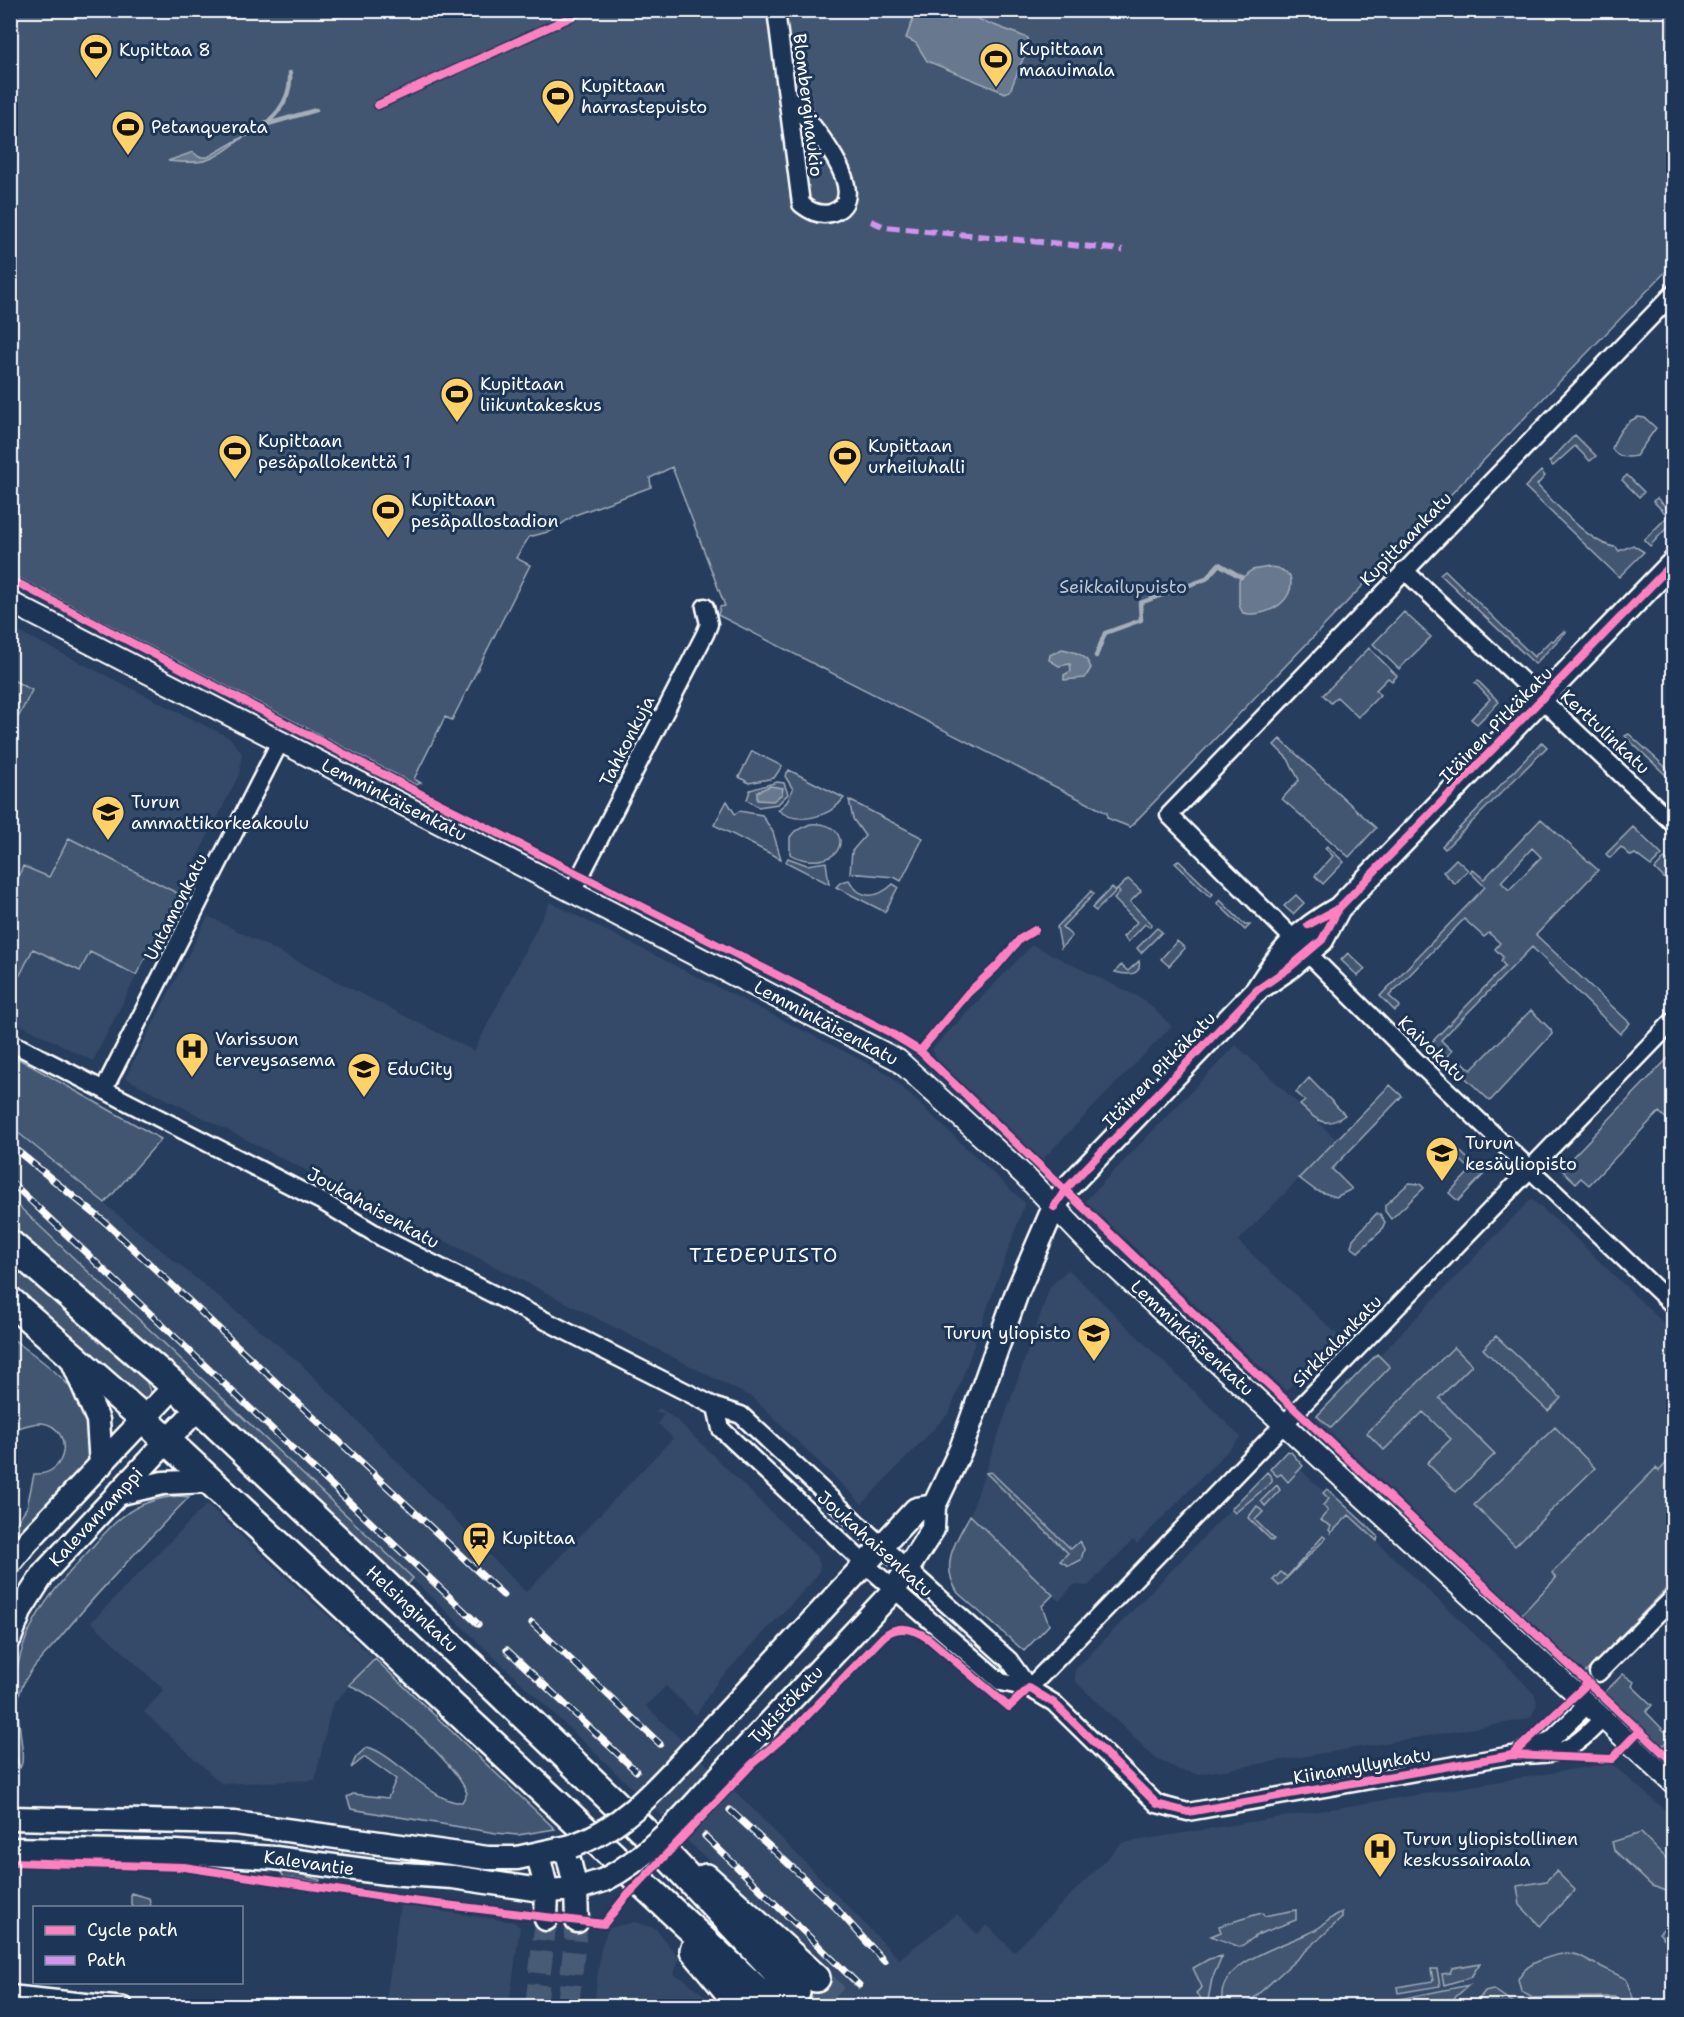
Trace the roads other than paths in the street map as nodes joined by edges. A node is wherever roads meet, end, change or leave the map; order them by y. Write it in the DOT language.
graph roads {
  1 [pos="776,10"];
  2 [pos="789,98"];
  3 [pos="1674,293"];
  4 [pos="1674,562"];
  5 [pos="1404,570"];
  6 [pos="10,602"];
  7 [pos="705,607"];
  8 [pos="1542,699"];
  9 [pos="280,742"];
  10 [pos="1169,815"];
  11 [pos="1674,824"];
  12 [pos="572,892"];
  13 [pos="1300,946"];
  14 [pos="1674,1020"];
  15 [pos="10,1042"];
  16 [pos="104,1089"];
  17 [pos="1529,1169"];
  18 [pos="1054,1207"];
  19 [pos="10,1244"];
  20 [pos="10,1301"];
  21 [pos="1674,1306"];
  22 [pos="66,1348"];
  23 [pos="175,1386"];
  24 [pos="716,1407"];
  25 [pos="198,1408"];
  26 [pos="145,1420"];
  27 [pos="1285,1425"];
  28 [pos="167,1440"];
  29 [pos="101,1465"];
  30 [pos="211,1481"];
  31 [pos="117,1494"];
  32 [pos="934,1506"];
  33 [pos="883,1547"];
  34 [pos="10,1563"];
  35 [pos="866,1565"];
  36 [pos="907,1569"];
  37 [pos="894,1590"];
  38 [pos="1674,1597"];
  39 [pos="10,1638"];
  40 [pos="1598,1672"];
  41 [pos="1029,1688"];
  42 [pos="1588,1704"];
  43 [pos="1602,1718"];
  44 [pos="1512,1755"];
  45 [pos="1674,1784"];
  46 [pos="1188,1812"];
  47 [pos="10,1818"];
  48 [pos="569,1847"];
  49 [pos="10,1848"];
  50 [pos="538,1855"];
  51 [pos="604,1880"];
  52 [pos="645,1887"];
  53 [pos="576,1889"];
  54 [pos="547,1891"];
  55 [pos="546,1918"];
  56 [pos="577,1921"];
  57 [pos="795,1992"];
  58 [pos="10,1994"];
  59 [pos="124,2007"];
  60 [pos="741,2007"];
  1 -- 2 [label="street, Blomberginaukio"];
  2 -- 2 [label="street, Blomberginaukio"];
  3 -- 5 [label="street, Kupittaankatu"];
  4 -- 8 [label="main road, Itäinen Pitkäkatu"];
  5 -- 8 [label="street, Kerttulinkatu"];
  5 -- 10 [label="street, Kupittaankatu"];
  6 -- 9 [label="street, Lemminkäisenkatu"];
  7 -- 12 [label="street, Tahkonkuja"];
  8 -- 11 [label="street, Kerttulinkatu"];
  8 -- 13 [label="main road, Itäinen Pitkäkatu"];
  9 -- 12 [label="street, Lemminkäisenkatu"];
  9 -- 16 [label="street, Untamonkatu"];
  10 -- 13 [label="street, Kaivokatu"];
  12 -- 18 [label="street, Lemminkäisenkatu"];
  13 -- 17 [label="street, Kaivokatu"];
  13 -- 18 [label="main road, Itäinen Pitkäkatu"];
  14 -- 17 [label="street, Sirkkalankatu"];
  15 -- 16 [label="street, Joukahaisenkatu"];
  16 -- 24 [label="street, Joukahaisenkatu"];
  17 -- 21 [label="street, Kaivokatu"];
  17 -- 27 [label="street, Sirkkalankatu"];
  18 -- 27 [label="street, Lemminkäisenkatu"];
  18 -- 32 [label="main road, Tykistökatu"];
  19 -- 23 [label="highway, Helsinginkatu"];
  20 -- 22 [label="highway"];
  22 -- 26 [label="highway"];
  22 -- 29 [label="main road"];
  23 -- 25 [label="highway, Helsinginkatu"];
  23 -- 26 [label="main road, Kalevanramppi"];
  24 -- 33 [label="street, Joukahaisenkatu"];
  24 -- 35 [label="street, Joukahaisenkatu"];
  25 -- 28 [label="main road, Kalevanramppi"];
  25 -- 57 [label="highway, Helsinginkatu"];
  26 -- 28 [label="highway"];
  26 -- 29 [label="main road, Kalevanramppi"];
  27 -- 41 [label="street, Sirkkalankatu"];
  27 -- 42 [label="street, Lemminkäisenkatu"];
  28 -- 30 [label="highway"];
  28 -- 31 [label="main road, Kalevanramppi"];
  29 -- 34 [label="main road, Kalevanramppi"];
  30 -- 31 [label="main road"];
  30 -- 52 [label="highway"];
  31 -- 39 [label="main road, Kalevanramppi"];
  32 -- 33 [label="main road"];
  32 -- 36 [label="main road, Tykistökatu"];
  33 -- 35 [label="main road"];
  33 -- 36 [label="street, Joukahaisenkatu"];
  35 -- 37 [label="street, Joukahaisenkatu"];
  35 -- 48 [label="main road, bridge"];
  36 -- 37 [label="main road, Tykistökatu"];
  36 -- 41 [label="street, Joukahaisenkatu"];
  37 -- 41 [label="street, Joukahaisenkatu"];
  37 -- 51 [label="main road, Tykistökatu, bridge"];
  38 -- 40 [label="street"];
  41 -- 46 [label="street, Joukahaisenkatu"];
  42 -- 43 [label="street"];
  42 -- 44 [label="street, Kiinamyllynkatu"];
  43 -- 44 [label="street, Kiinamyllynkatu"];
  43 -- 45 [label="street"];
  44 -- 46 [label="street, Kiinamyllynkatu"];
  47 -- 50 [label="main road, Kalevantie"];
  48 -- 50 [label="main road, Kalevantie"];
  48 -- 53 [label="main road"];
  49 -- 54 [label="main road, Kalevantie"];
  50 -- 54 [label="main road"];
  51 -- 53 [label="main road, Kalevantie"];
  52 -- 57 [label="highway"];
  52 -- 60 [label="highway"];
  53 -- 54 [label="main road, Kalevantie"];
  53 -- 56 [label="main road"];
  54 -- 55 [label="main road"];
  58 -- 59 [label="street"];
}
